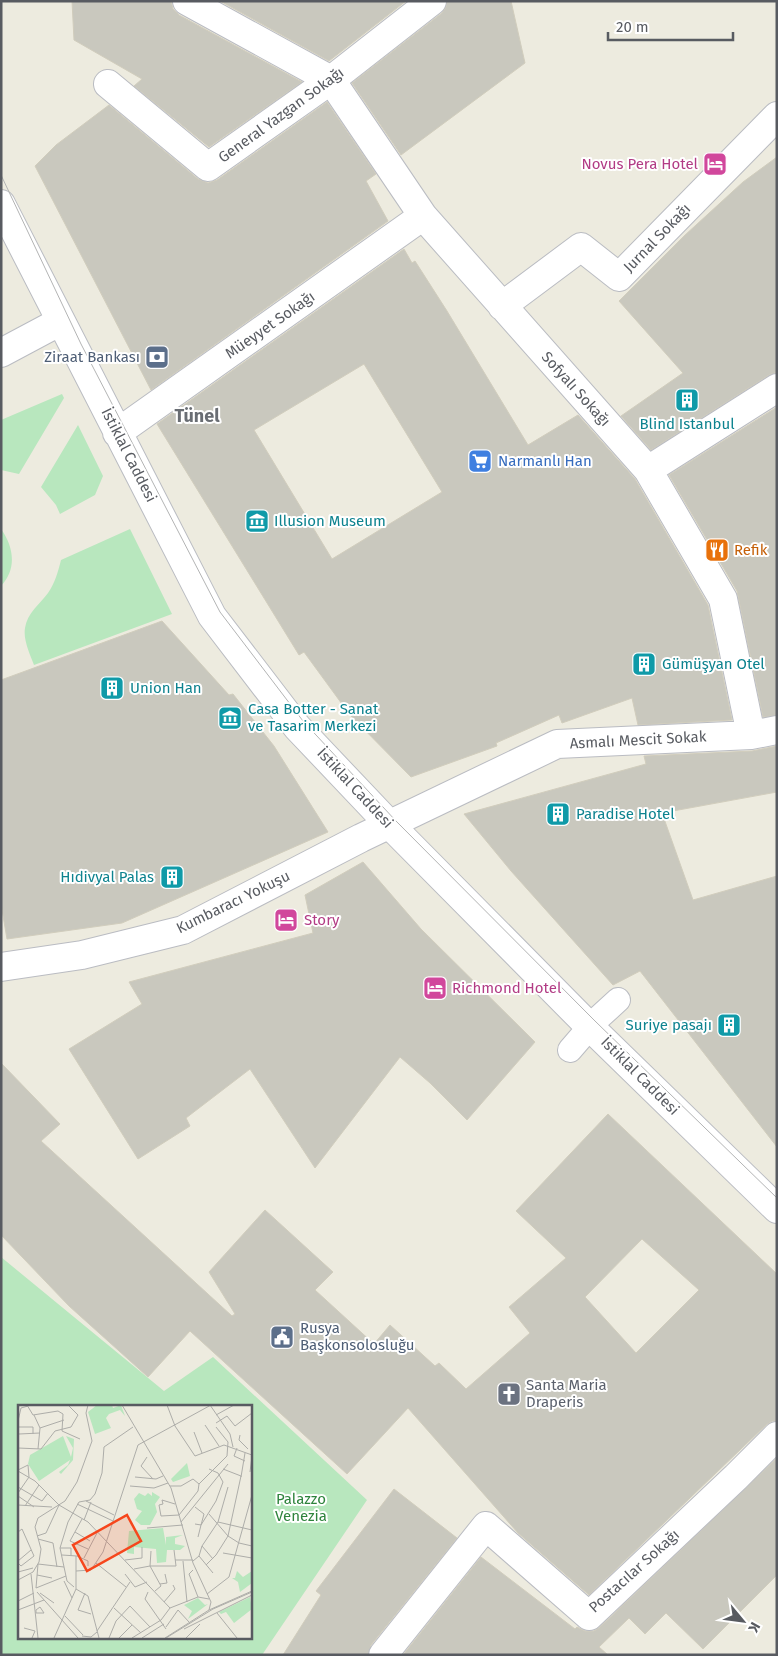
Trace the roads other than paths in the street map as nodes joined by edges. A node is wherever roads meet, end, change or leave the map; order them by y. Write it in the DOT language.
graph roads {
  1 [pos="186,1"];
  2 [pos="432,1"];
  3 [pos="330,80"];
  4 [pos="108,84"];
  5 [pos="777,116"];
  6 [pos="1,204"];
  7 [pos="423,216"];
  8 [pos="502,306"];
  9 [pos="61,322"];
  10 [pos="1,353"];
  11 [pos="777,388"];
  12 [pos="117,432"];
  13 [pos="648,470"];
  14 [pos="764,732"];
  15 [pos="392,823"];
  16 [pos="1,967"];
  17 [pos="618,1000"];
  18 [pos="590,1027"];
  19 [pos="570,1050"];
  20 [pos="777,1209"];
  21 [pos="777,1436"];
  22 [pos="383,1655"];
  1 -- 3 [label="street"];
  2 -- 3 [label="street, General Yazgan Sokağı"];
  3 -- 4 [label="street, General Yazgan Sokağı"];
  3 -- 7 [label="street, Sofyalı Sokağı"];
  5 -- 8 [label="street, Jurnal Sokağı"];
  6 -- 9 [label="street, İstiklal Caddesi"];
  7 -- 8 [label="street, Sofyalı Sokağı"];
  7 -- 12 [label="street, Müeyyet Sokağı"];
  8 -- 13 [label="street, Sofyalı Sokağı"];
  9 -- 10 [label="street"];
  9 -- 12 [label="street, İstiklal Caddesi"];
  11 -- 13 [label="street"];
  12 -- 15 [label="street, İstiklal Caddesi"];
  13 -- 14 [label="street, Sofyalı Sokağı"];
  14 -- 15 [label="street, Asmalı Mescit Sokak"];
  15 -- 16 [label="street, Kumbaracı Yokuşu"];
  15 -- 18 [label="street, İstiklal Caddesi"];
  17 -- 18 [label="lane"];
  18 -- 19 [label="lane"];
  18 -- 20 [label="street, İstiklal Caddesi"];
  21 -- 22 [label="street, Postacılar Sokağı"];
}
